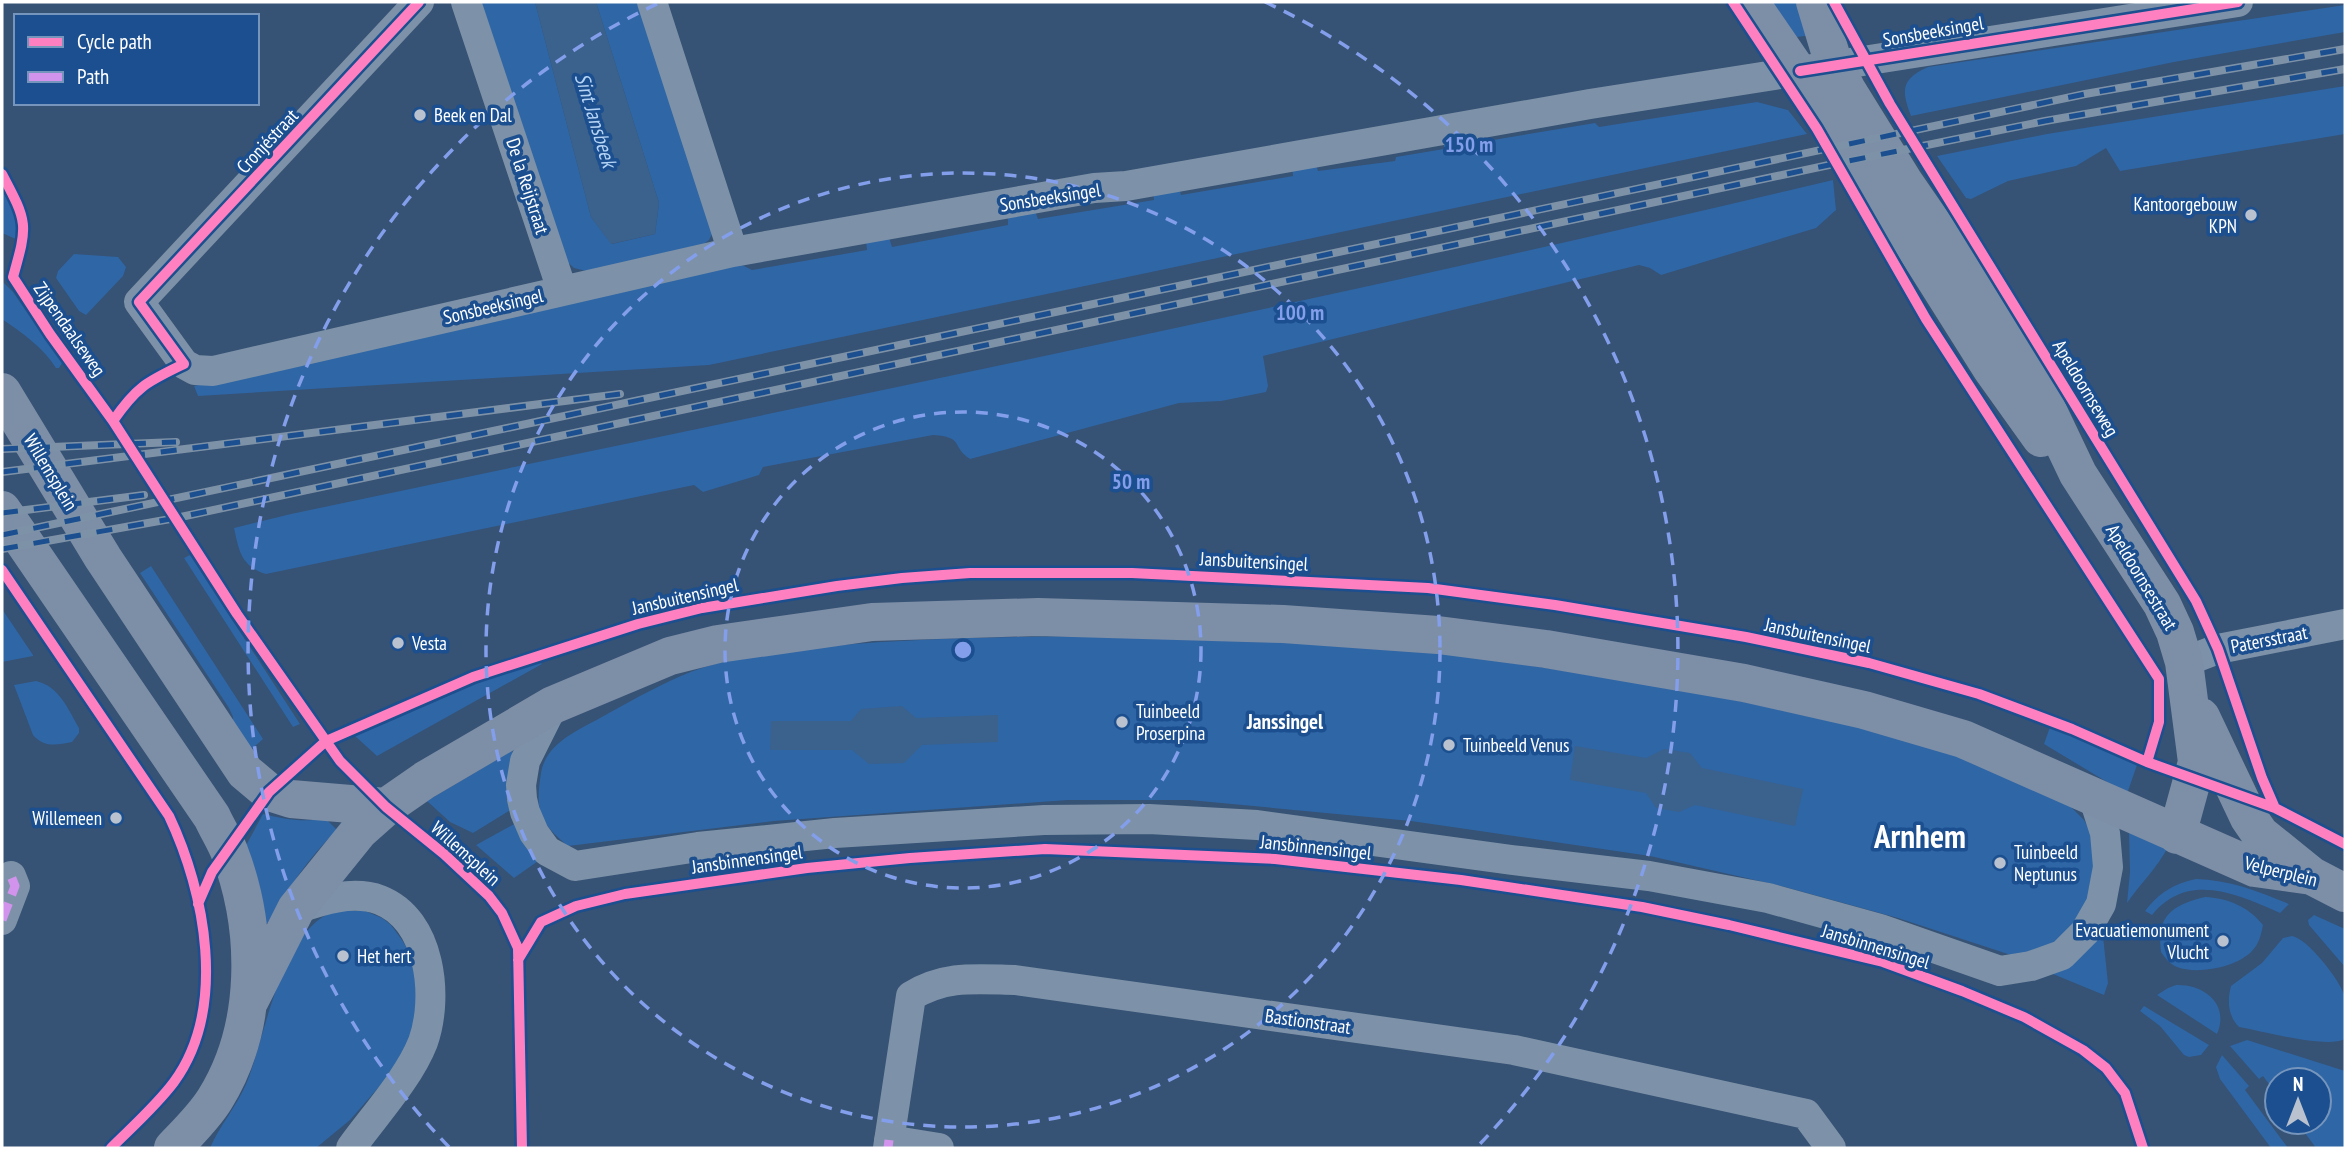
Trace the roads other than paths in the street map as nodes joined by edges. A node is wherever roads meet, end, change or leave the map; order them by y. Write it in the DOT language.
graph roads {
  1 [pos="419,2"];
  2 [pos="466,2"];
  3 [pos="652,2"];
  4 [pos="1750,2"];
  5 [pos="1815,2"];
  6 [pos="2238,2"];
  7 [pos="1817,68"];
  8 [pos="733,253"];
  9 [pos="562,290"];
  10 [pos="138,302"];
  11 [pos="2,391"];
  12 [pos="2078,474"];
  13 [pos="2,510"];
  14 [pos="2345,624"];
  15 [pos="2185,675"];
  16 [pos="553,705"];
  17 [pos="2094,799"];
  18 [pos="360,814"];
  19 [pos="2177,835"];
  20 [pos="11,876"];
  21 [pos="2312,876"];
  22 [pos="2345,893"];
  23 [pos="296,909"];
  24 [pos="2,920"];
  25 [pos="250,1000"];
  26 [pos="888,1144"];
  27 [pos="173,1148"];
  28 [pos="351,1148"];
  29 [pos="939,1148"];
  30 [pos="1831,1148"];
  1 -- 10 [label="street, Cronjéstraat"];
  2 -- 9 [label="street, De la Reijstraat"];
  3 -- 8 [label="street"];
  4 -- 7 [label="main road, Apeldoornseweg"];
  5 -- 7 [label="main road, Apeldoornseweg"];
  6 -- 7 [label="street, Sonsbeeksingel"];
  7 -- 8 [label="street, Sonsbeeksingel"];
  7 -- 12 [label="main road, Apeldoornseweg"];
  8 -- 9 [label="street, Sonsbeeksingel"];
  9 -- 10 [label="street, Sonsbeeksingel"];
  11 -- 18 [label="main road, Willemsplein"];
  12 -- 15 [label="main road, Apeldoornsestraat"];
  13 -- 25 [label="main road"];
  14 -- 15 [label="street, Patersstraat"];
  15 -- 19 [label="main road, Apeldoornsestraat"];
  15 -- 21 [label="main road, Apeldoornsestraat"];
  16 -- 17 [label="main road"];
  16 -- 17 [label="street, Jansbinnensingel"];
  16 -- 18 [label="main road"];
  17 -- 19 [label="main road"];
  18 -- 23 [label="main road"];
  19 -- 21 [label="main road, Velperplein"];
  20 -- 24 [label="street"];
  21 -- 22 [label="main road, Velperplein"];
  23 -- 25 [label="main road"];
  23 -- 28 [label="street"];
  25 -- 27 [label="main road"];
  26 -- 29 [label="street"];
  26 -- 30 [label="street, Bastionstraat"];
}
